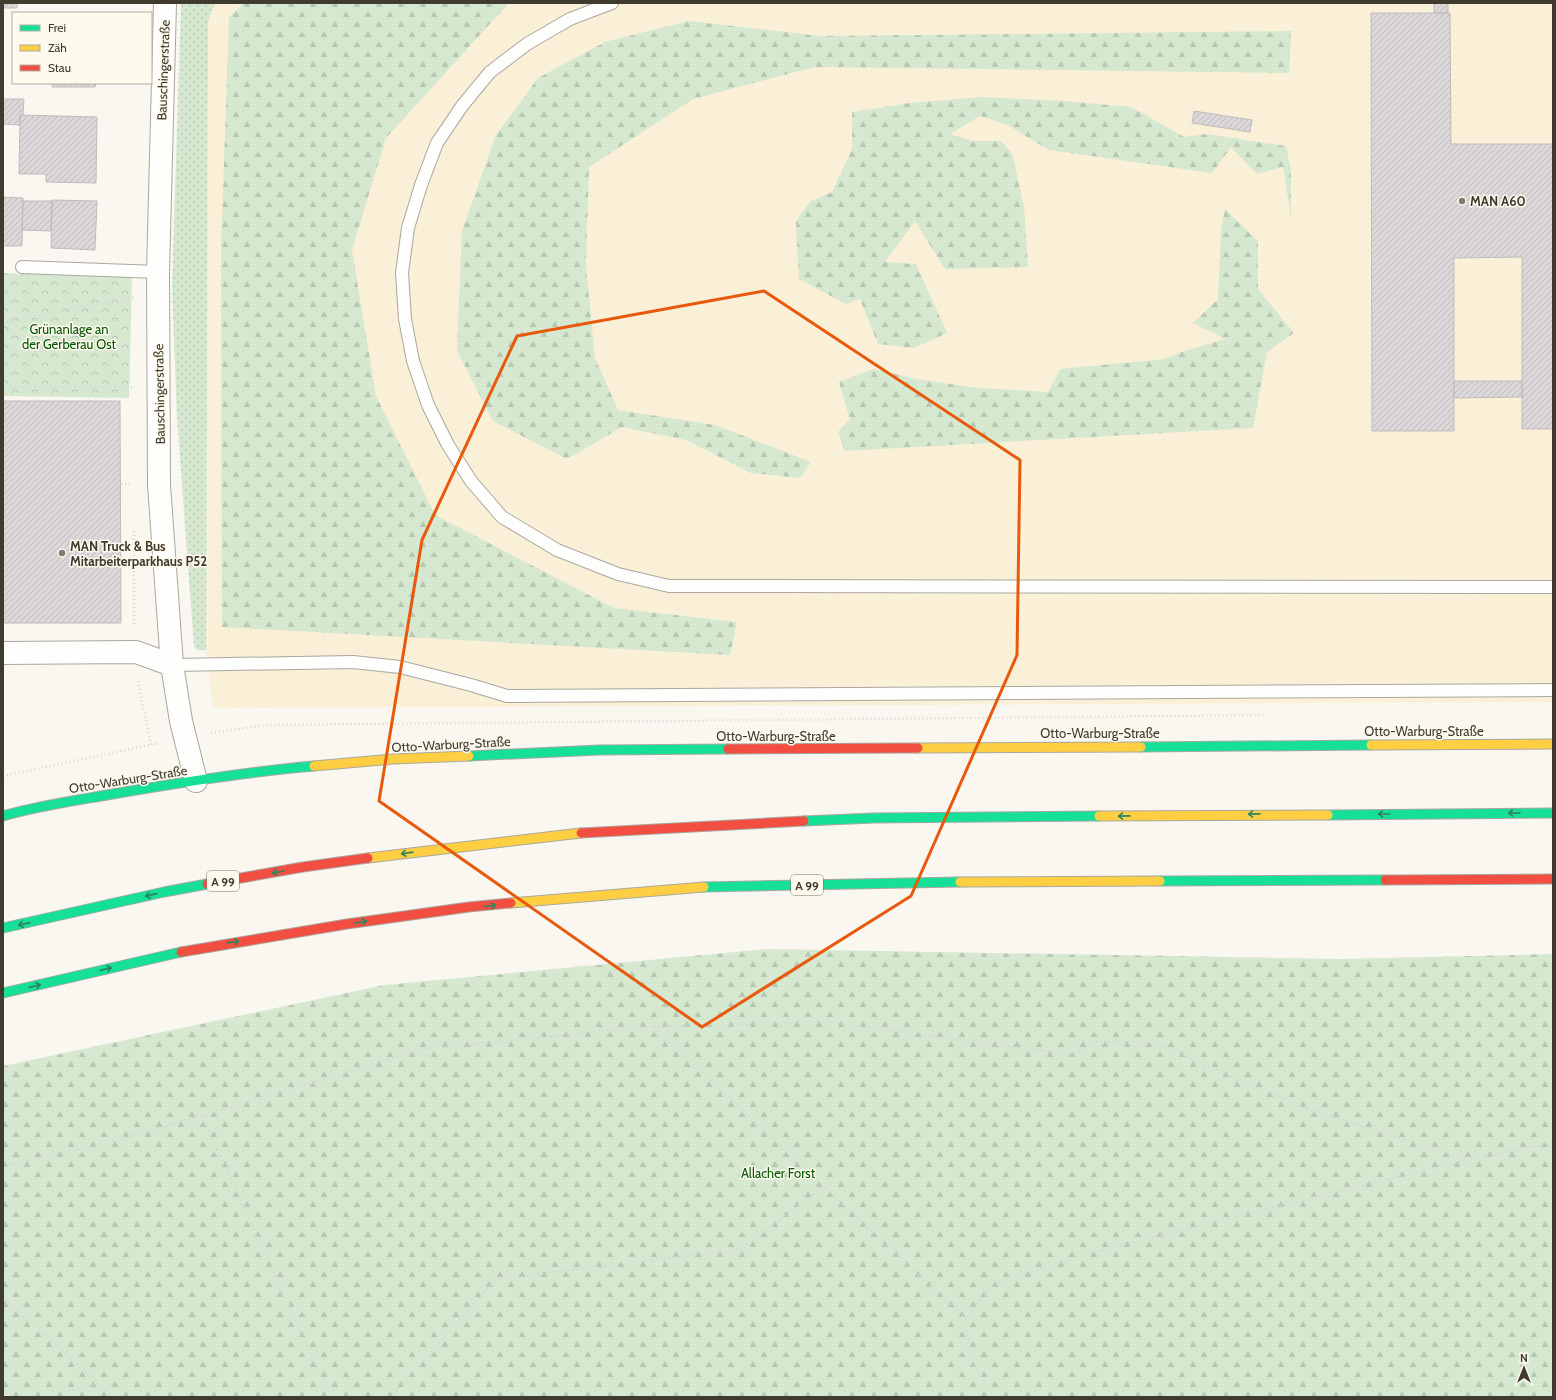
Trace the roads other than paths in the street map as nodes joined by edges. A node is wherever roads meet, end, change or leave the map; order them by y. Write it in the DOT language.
graph roads {
  1 [pos="165,3"];
  2 [pos="612,3"];
  3 [pos="22,267"];
  4 [pos="158,272"];
  5 [pos="1553,587"];
  6 [pos="3,652"];
  7 [pos="172,664"];
  8 [pos="1553,690"];
  9 [pos="1553,744"];
  10 [pos="196,781"];
  11 [pos="1553,813"];
  12 [pos="3,816"];
  13 [pos="1553,879"];
  14 [pos="3,928"];
  15 [pos="3,993"];
  1 -- 4 [label="street, Bauschingerstraße"];
  2 -- 5 [label="lane"];
  3 -- 4 [label="lane"];
  4 -- 7 [label="street, Bauschingerstraße"];
  6 -- 7 [label="street"];
  7 -- 8 [label="lane"];
  7 -- 10 [label="street, Bauschingerstraße"];
  9 -- 10 [label="main road, Otto-Warburg-Straße"];
  10 -- 12 [label="main road, Otto-Warburg-Straße"];
  11 -- 14 [label="main road, A 99, one-way"];
  15 -- 13 [label="main road, A 99, one-way"];
}
